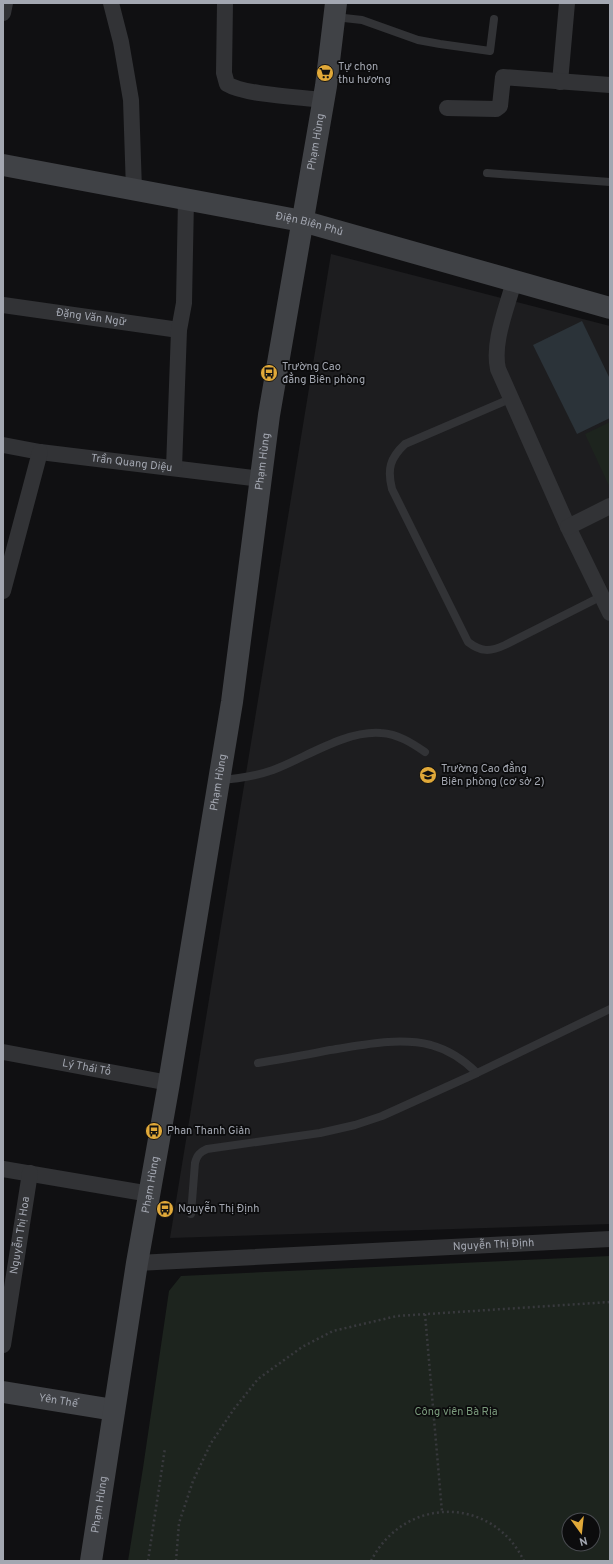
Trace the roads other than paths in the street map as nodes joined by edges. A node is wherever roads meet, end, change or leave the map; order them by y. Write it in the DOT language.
graph roads {
  1 [pos="6,3"];
  2 [pos="111,3"];
  3 [pos="225,3"];
  4 [pos="567,3"];
  5 [pos="335,10"];
  6 [pos="3,13"];
  7 [pos="494,19"];
  8 [pos="560,82"];
  9 [pos="610,85"];
  10 [pos="323,100"];
  11 [pos="447,108"];
  12 [pos="3,165"];
  13 [pos="487,173"];
  14 [pos="610,182"];
  15 [pos="134,190"];
  16 [pos="186,199"];
  17 [pos="302,221"];
  18 [pos="514,281"];
  19 [pos="3,305"];
  20 [pos="610,308"];
  21 [pos="179,330"];
  22 [pos="510,399"];
  23 [pos="3,445"];
  24 [pos="40,452"];
  25 [pos="174,468"];
  26 [pos="261,479"];
  27 [pos="610,506"];
  28 [pos="568,526"];
  29 [pos="3,591"];
  30 [pos="602,596"];
  31 [pos="610,613"];
  32 [pos="425,752"];
  33 [pos="219,780"];
  34 [pos="610,1009"];
  35 [pos="3,1052"];
  36 [pos="258,1063"];
  37 [pos="477,1073"];
  38 [pos="169,1083"];
  39 [pos="3,1169"];
  40 [pos="30,1173"];
  41 [pos="150,1194"];
  42 [pos="191,1214"];
  43 [pos="610,1239"];
  44 [pos="137,1263"];
  45 [pos="9,1274"];
  46 [pos="3,1344"];
  47 [pos="3,1392"];
  48 [pos="114,1410"];
  49 [pos="91,1561"];
  1 -- 6 [label="street"];
  2 -- 15 [label="street"];
  3 -- 10 [label="street"];
  4 -- 8 [label="street"];
  5 -- 7 [label="lane"];
  5 -- 10 [label="street, Phạm Hùng"];
  8 -- 9 [label="street"];
  8 -- 11 [label="street"];
  10 -- 17 [label="street, Phạm Hùng"];
  12 -- 15 [label="street, Điện Biên Phủ"];
  13 -- 14 [label="lane"];
  15 -- 16 [label="street, Điện Biên Phủ"];
  16 -- 17 [label="street, Điện Biên Phủ"];
  16 -- 21 [label="street"];
  17 -- 18 [label="street, Điện Biên Phủ"];
  17 -- 26 [label="street, Phạm Hùng"];
  18 -- 20 [label="street, Điện Biên Phủ"];
  18 -- 22 [label="street"];
  19 -- 21 [label="street, Đặng Văn Ngữ"];
  21 -- 25 [label="street"];
  22 -- 28 [label="street"];
  22 -- 30 [label="lane"];
  23 -- 24 [label="street, Trần Quang Diệu"];
  24 -- 25 [label="street, Trần Quang Diệu"];
  24 -- 29 [label="street"];
  25 -- 26 [label="street, Trần Quang Diệu"];
  26 -- 33 [label="street, Phạm Hùng"];
  27 -- 28 [label="street"];
  28 -- 30 [label="street"];
  30 -- 31 [label="street"];
  32 -- 33 [label="lane"];
  33 -- 38 [label="street, Phạm Hùng"];
  34 -- 37 [label="lane"];
  35 -- 38 [label="street, Lý Thái Tổ"];
  36 -- 37 [label="lane"];
  37 -- 42 [label="lane"];
  38 -- 41 [label="street, Phạm Hùng"];
  39 -- 40 [label="street"];
  40 -- 41 [label="street"];
  40 -- 45 [label="street, Nguyễn Thị Hoa"];
  41 -- 44 [label="street, Phạm Hùng"];
  43 -- 44 [label="street, Nguyễn Thị Định"];
  44 -- 48 [label="street, Phạm Hùng"];
  45 -- 46 [label="street, Nguyễn Thị Hoa"];
  47 -- 48 [label="street, Yên Thế"];
  48 -- 49 [label="street, Phạm Hùng"];
}
